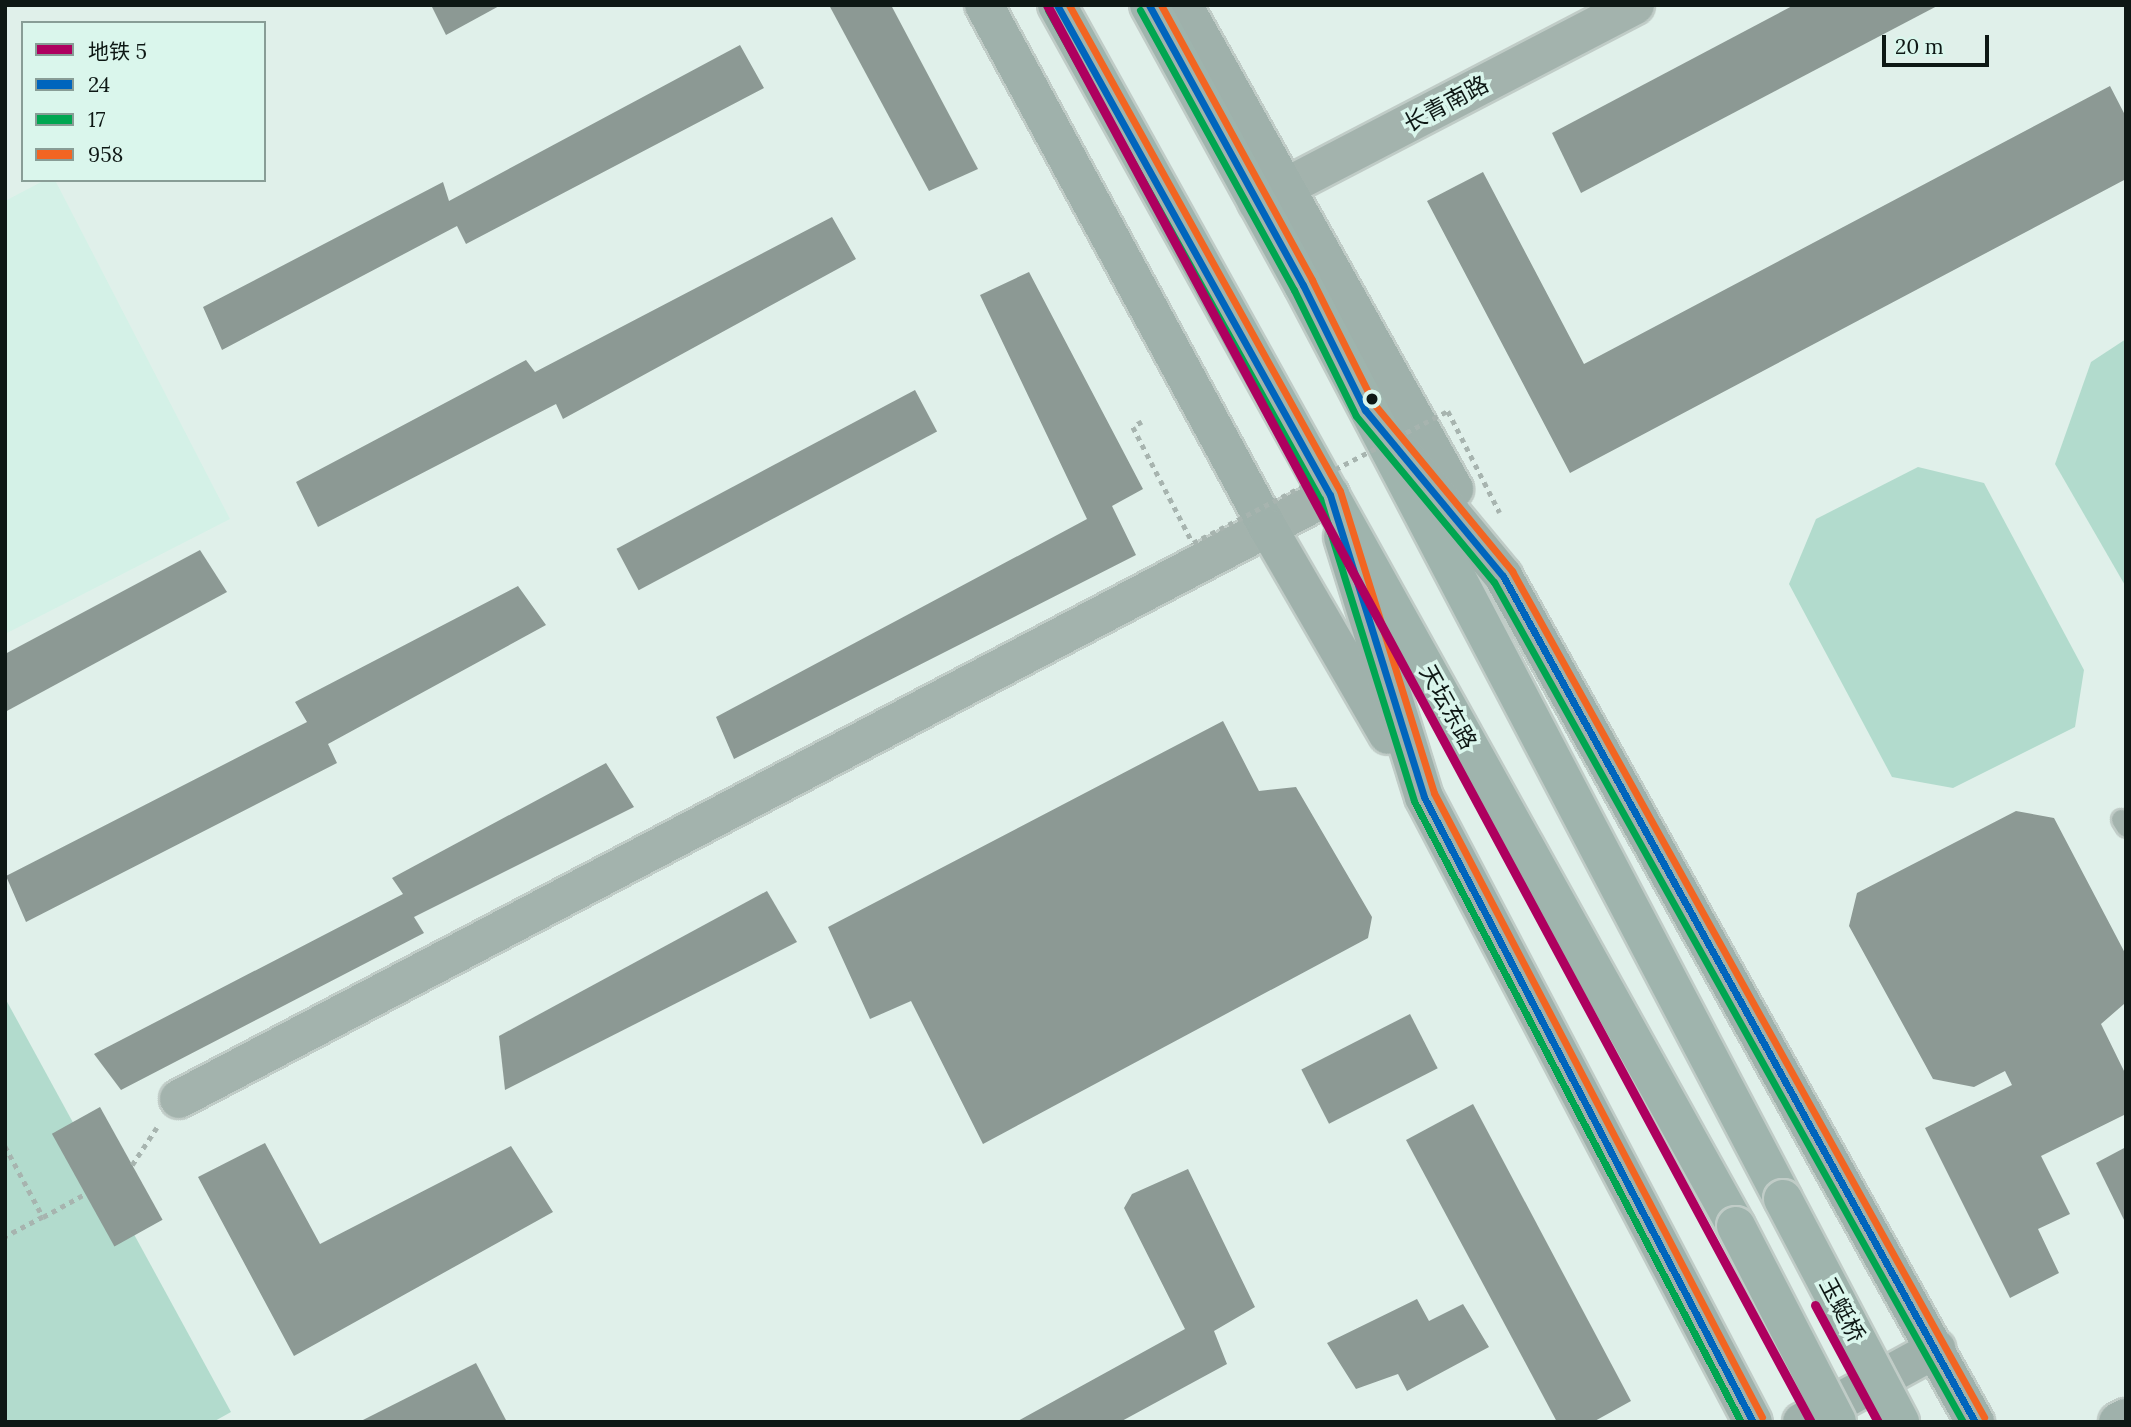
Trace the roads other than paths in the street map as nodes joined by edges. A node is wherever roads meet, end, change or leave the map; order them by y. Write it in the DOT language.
graph roads {
  1 [pos="984,5"];
  2 [pos="1057,5"];
  3 [pos="1149,5"];
  4 [pos="1183,5"];
  5 [pos="1635,5"];
  6 [pos="1270,196"];
  7 [pos="1365,410"];
  8 [pos="1330,495"];
  9 [pos="1268,528"];
  10 [pos="1503,576"];
  11 [pos="1424,797"];
  12 [pos="179,1099"];
  13 [pos="1936,1349"];
  14 [pos="2126,1418"];
  15 [pos="1753,1422"];
  16 [pos="1802,1422"];
  17 [pos="1837,1422"];
  18 [pos="1900,1422"];
  19 [pos="1975,1422"];
  20 [pos="2118,1422"];
  1 -- 9 [label="street"];
  2 -- 8 [label="main road, 天坛东路"];
  3 -- 6 [label="main road"];
  4 -- 6 [label="street"];
  5 -- 6 [label="street, 长青南路"];
  6 -- 7 [label="main road"];
  6 -- 10 [label="street"];
  7 -- 10 [label="street"];
  7 -- 18 [label="main road, 玉蜓桥, bridge"];
  8 -- 9 [label="street"];
  8 -- 11 [label="street"];
  8 -- 17 [label="main road, 天坛东路, bridge"];
  9 -- 11 [label="street"];
  9 -- 12 [label="street"];
  10 -- 13 [label="street"];
  11 -- 15 [label="street"];
  13 -- 16 [label="street"];
  13 -- 19 [label="street"];
  14 -- 20 [label="street"];
}
